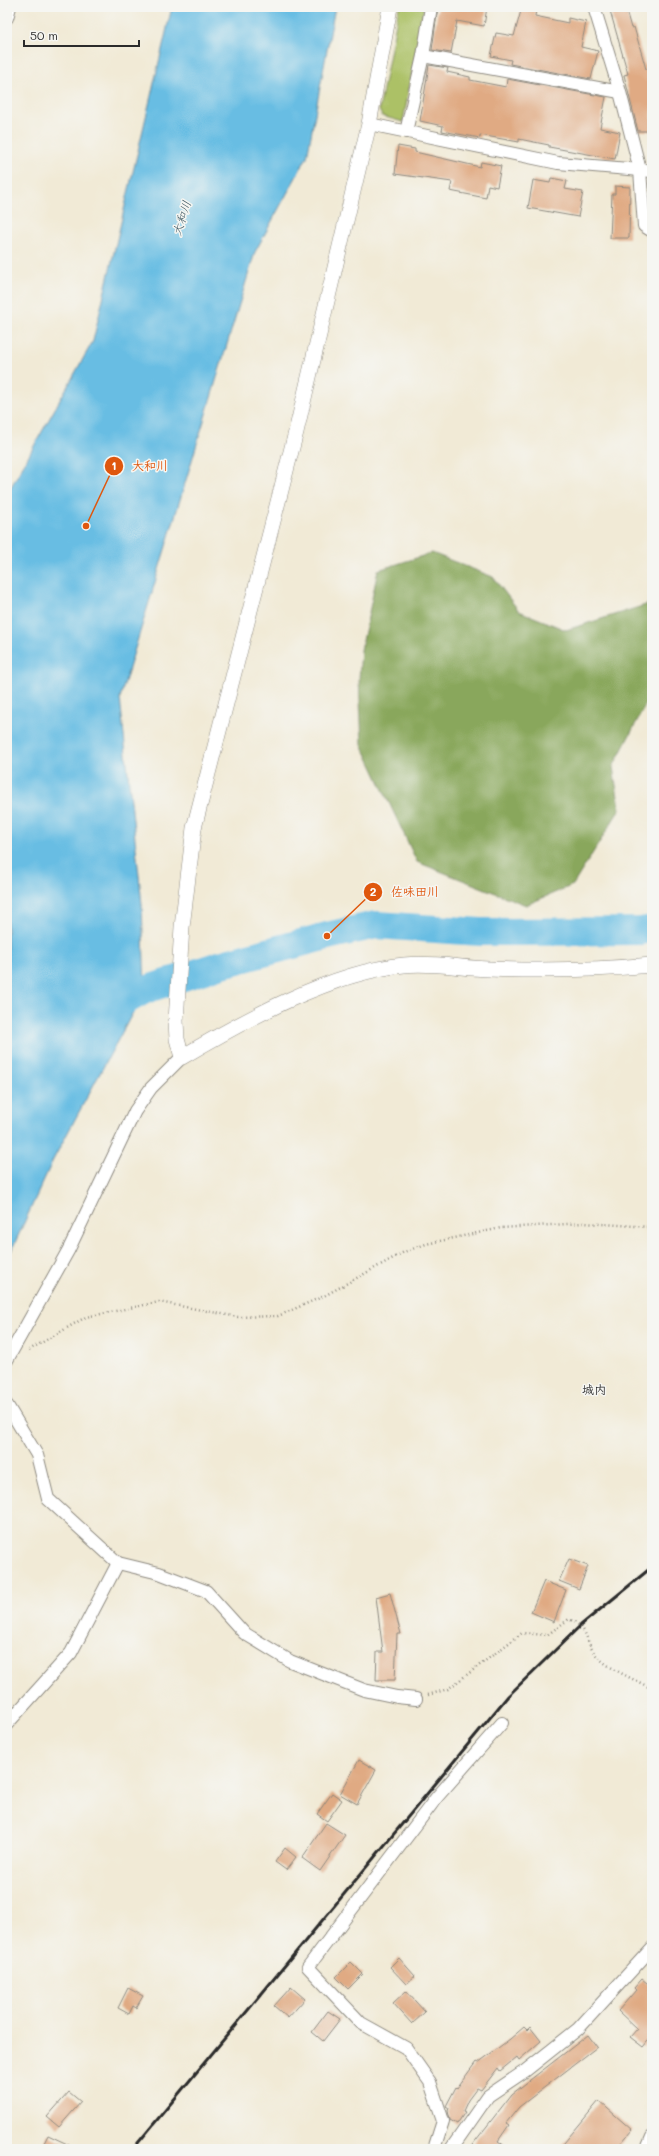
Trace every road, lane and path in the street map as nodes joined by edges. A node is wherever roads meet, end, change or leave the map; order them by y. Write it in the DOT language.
graph roads {
  1 [pos="10,7"];
  2 [pos="390,7"];
  3 [pos="431,7"];
  4 [pos="594,7"];
  5 [pos="7,18"];
  6 [pos="423,56"];
  7 [pos="620,92"];
  8 [pos="368,124"];
  9 [pos="406,132"];
  10 [pos="646,170"];
  11 [pos="652,231"];
  12 [pos="652,965"];
  13 [pos="182,1057"];
  14 [pos="652,1227"];
  15 [pos="27,1351"];
  16 [pos="7,1360"];
  17 [pos="7,1405"];
  18 [pos="118,1563"];
  19 [pos="652,1689"];
  20 [pos="416,1699"];
  21 [pos="502,1723"];
  22 [pos="7,1724"];
  23 [pos="652,1948"];
  24 [pos="652,2137"];
  25 [pos="434,2149"];
  26 [pos="451,2149"];
  27 [pos="647,2149"];
  1 -- 5 [label="street"];
  2 -- 8 [label="street"];
  3 -- 6 [label="street"];
  4 -- 7 [label="street"];
  6 -- 7 [label="street"];
  6 -- 9 [label="street"];
  7 -- 10 [label="street"];
  8 -- 9 [label="street"];
  8 -- 13 [label="street"];
  9 -- 10 [label="street"];
  10 -- 11 [label="street"];
  12 -- 13 [label="street"];
  13 -- 16 [label="street"];
  14 -- 15 [label="path"];
  17 -- 18 [label="street"];
  18 -- 20 [label="street"];
  18 -- 22 [label="street"];
  19 -- 20 [label="path"];
  21 -- 25 [label="street"];
  23 -- 26 [label="street"];
  24 -- 27 [label="street"];
}
